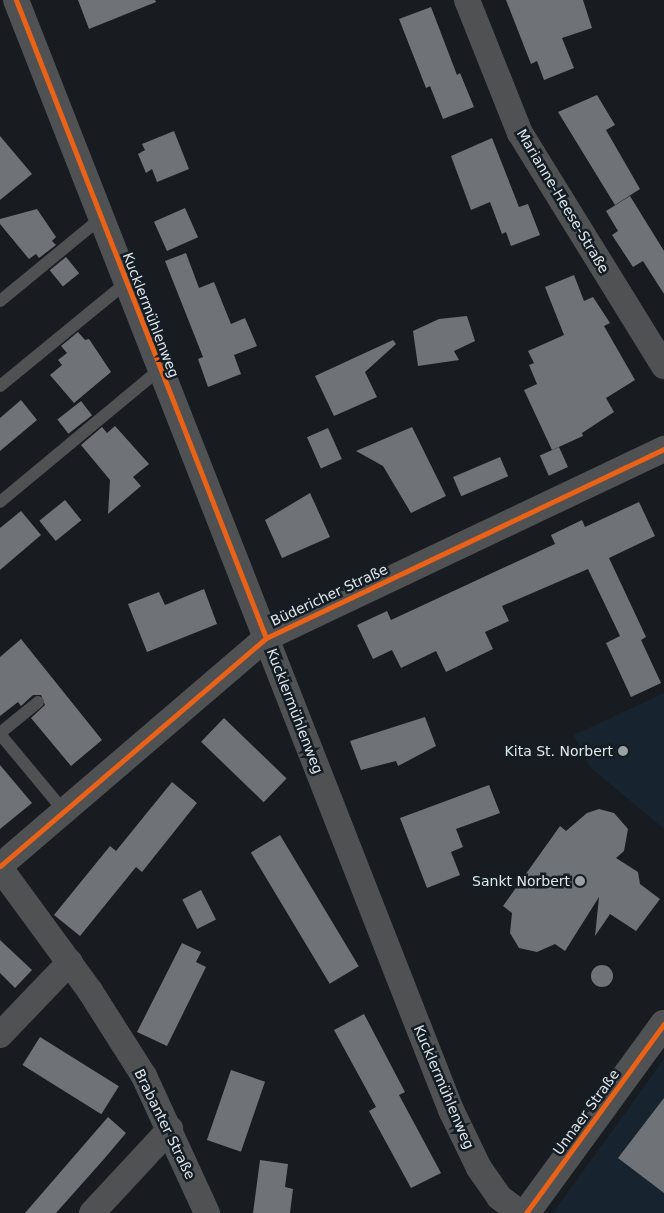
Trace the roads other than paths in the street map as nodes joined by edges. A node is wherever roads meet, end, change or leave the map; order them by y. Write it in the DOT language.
graph roads {
  1 [pos="16,0"];
  2 [pos="467,0"];
  3 [pos="101,218"];
  4 [pos="126,283"];
  5 [pos="0,301"];
  6 [pos="664,366"];
  7 [pos="160,369"];
  8 [pos="0,386"];
  9 [pos="664,448"];
  10 [pos="0,502"];
  11 [pos="266,638"];
  12 [pos="38,702"];
  13 [pos="0,734"];
  14 [pos="63,810"];
  15 [pos="0,868"];
  16 [pos="70,962"];
  17 [pos="664,1024"];
  18 [pos="0,1035"];
  19 [pos="170,1129"];
  20 [pos="92,1213"];
  21 [pos="207,1213"];
  22 [pos="520,1213"];
  23 [pos="526,1213"];
  1 -- 3 [label="street, Kucklermühlenweg"];
  2 -- 6 [label="street, Marianne-Heese-Straße"];
  3 -- 4 [label="street, Kucklermühlenweg"];
  3 -- 5 [label="lane"];
  4 -- 7 [label="street, Kucklermühlenweg"];
  4 -- 8 [label="lane"];
  7 -- 10 [label="lane"];
  7 -- 11 [label="street, Kucklermühlenweg"];
  9 -- 11 [label="street, Büdericher Straße"];
  11 -- 14 [label="street, Büdericher Straße"];
  11 -- 22 [label="street, Kucklermühlenweg"];
  12 -- 13 [label="lane"];
  13 -- 14 [label="lane"];
  14 -- 15 [label="street, Büdericher Straße"];
  15 -- 16 [label="street, Brabanter Straße"];
  16 -- 18 [label="street"];
  16 -- 19 [label="street, Brabanter Straße"];
  17 -- 23 [label="street, Unnaer Straße"];
  19 -- 20 [label="street"];
  19 -- 21 [label="street, Brabanter Straße"];
}
